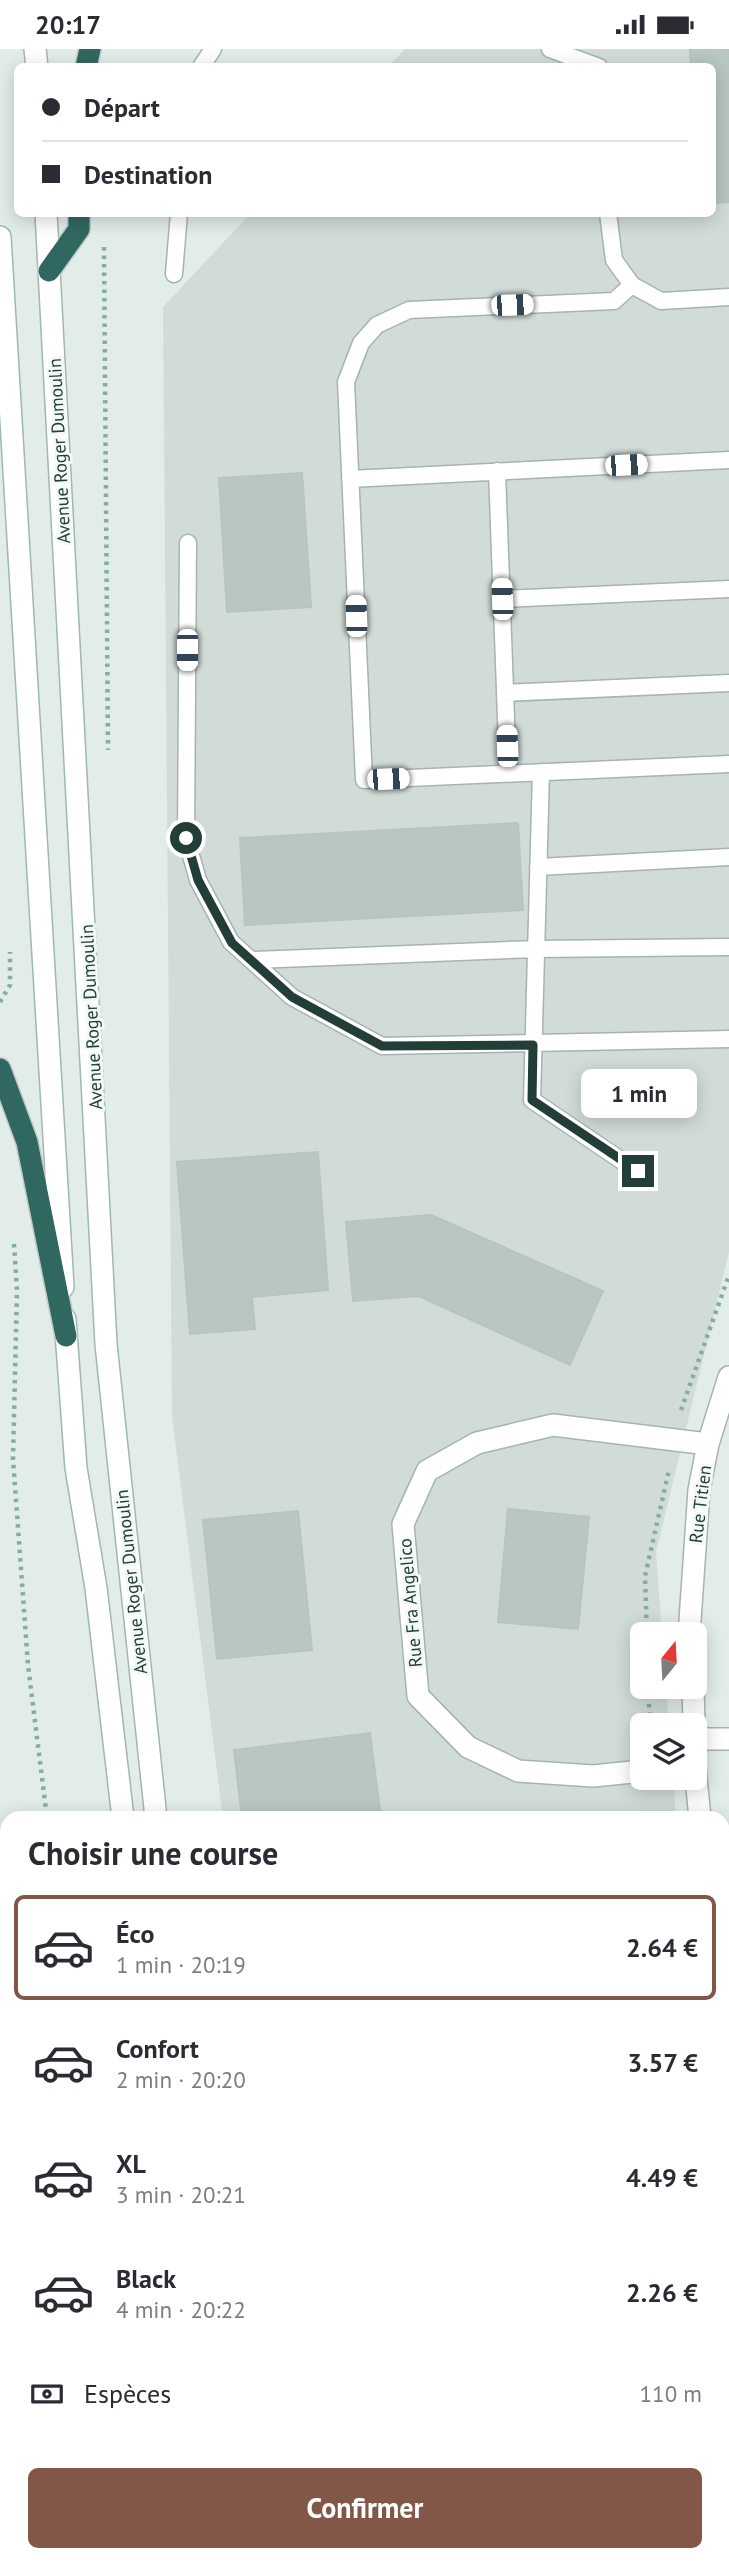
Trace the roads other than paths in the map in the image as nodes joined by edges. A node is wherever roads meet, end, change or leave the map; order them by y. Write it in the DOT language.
graph roads {
  1 [pos="550,49"];
  2 [pos="588,63"];
  3 [pos="46,217"];
  4 [pos="79,217"];
  5 [pos="178,217"];
  6 [pos="609,217"];
  7 [pos="0,237"];
  8 [pos="49,271"];
  9 [pos="174,274"];
  10 [pos="632,285"];
  11 [pos="729,297"];
  12 [pos="729,460"];
  13 [pos="497,471"];
  14 [pos="350,479"];
  15 [pos="188,543"];
  16 [pos="729,589"];
  17 [pos="502,599"];
  18 [pos="729,683"];
  19 [pos="505,693"];
  20 [pos="729,764"];
  21 [pos="541,772"];
  22 [pos="508,773"];
  23 [pos="729,857"];
  24 [pos="538,867"];
  25 [pos="729,947"];
  26 [pos="536,949"];
  27 [pos="251,960"];
  28 [pos="729,1039"];
  29 [pos="533,1045"];
  30 [pos="0,1069"];
  31 [pos="638,1171"];
  32 [pos="66,1336"];
  33 [pos="729,1377"];
  34 [pos="708,1444"];
  35 [pos="690,1622"];
  36 [pos="729,1738"];
  37 [pos="707,1745"];
  38 [pos="630,1772"];
  39 [pos="697,1790"];
  40 [pos="122,1811"];
  41 [pos="155,1811"];
  42 [pos="699,1811"];
  1 -- 2 [label="lane"];
  3 -- 8 [label="main road, Avenue Roger Dumoulin"];
  4 -- 8 [label="highway"];
  5 -- 9 [label="lane"];
  6 -- 10 [label="lane"];
  7 -- 32 [label="main road, Avenue Roger Dumoulin"];
  8 -- 41 [label="main road, Avenue Roger Dumoulin"];
  10 -- 11 [label="lane"];
  10 -- 14 [label="lane"];
  12 -- 13 [label="lane"];
  13 -- 14 [label="lane"];
  13 -- 17 [label="lane"];
  14 -- 22 [label="lane"];
  15 -- 27 [label="lane"];
  16 -- 17 [label="lane"];
  17 -- 19 [label="lane"];
  18 -- 19 [label="lane"];
  19 -- 22 [label="lane"];
  20 -- 21 [label="lane"];
  21 -- 22 [label="lane"];
  21 -- 24 [label="lane"];
  23 -- 24 [label="lane"];
  24 -- 26 [label="lane"];
  25 -- 26 [label="lane"];
  26 -- 27 [label="lane"];
  26 -- 29 [label="lane"];
  27 -- 29 [label="lane"];
  28 -- 29 [label="lane"];
  29 -- 31 [label="lane"];
  30 -- 32 [label="highway"];
  32 -- 40 [label="main road, Avenue Roger Dumoulin"];
  33 -- 34 [label="main road, Rue Titien"];
  34 -- 35 [label="main road, Rue Titien"];
  34 -- 38 [label="main road, Rue Fra Angelico"];
  36 -- 37 [label="main road"];
  39 -- 42 [label="main road"];
}
